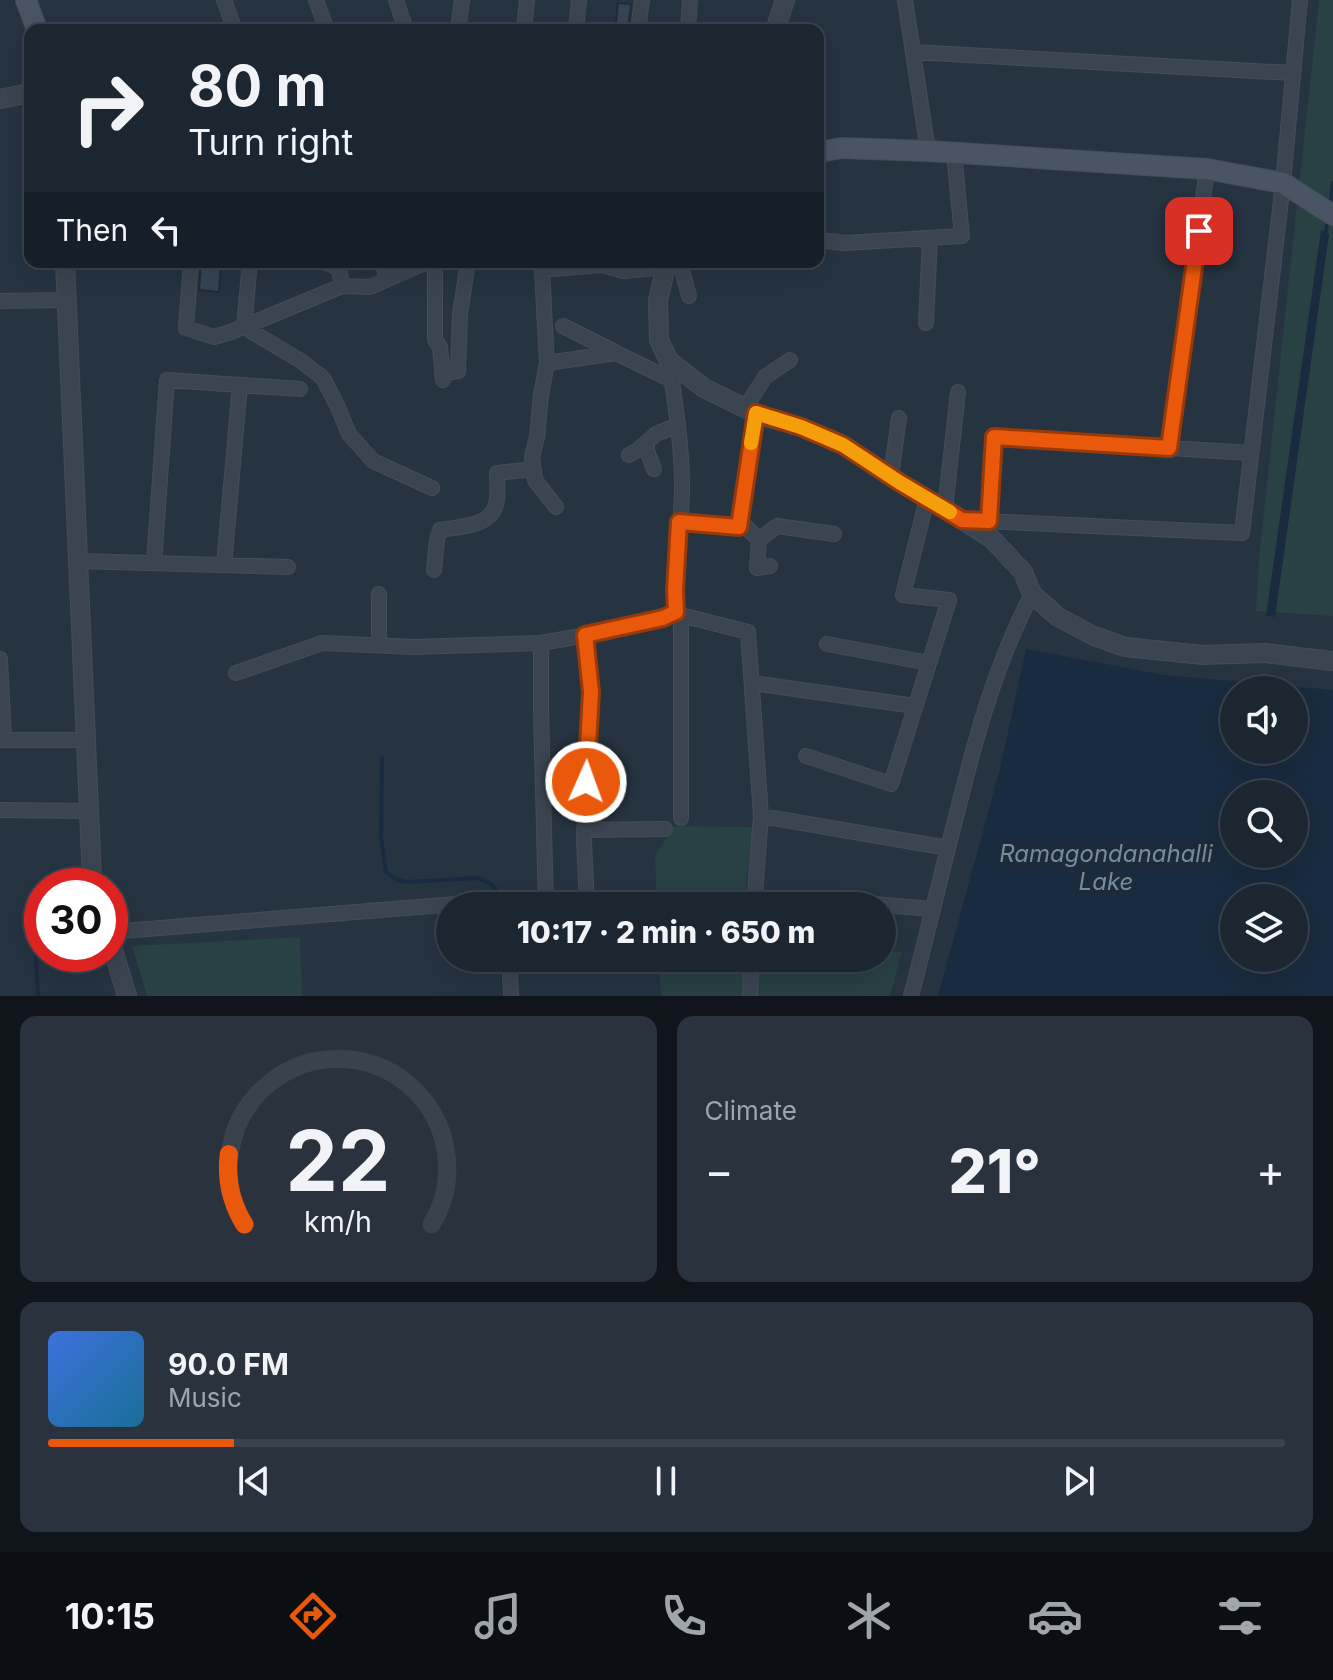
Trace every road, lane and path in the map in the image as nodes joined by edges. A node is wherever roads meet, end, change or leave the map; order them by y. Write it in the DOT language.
graph roads {
  1 [pos="26,0"];
  2 [pos="224,0"];
  3 [pos="316,0"];
  4 [pos="396,0"];
  5 [pos="462,0"];
  6 [pos="527,0"];
  7 [pos="579,0"];
  8 [pos="642,0"];
  9 [pos="690,0"];
  10 [pos="785,0"];
  11 [pos="905,0"];
  12 [pos="1300,0"];
  13 [pos="35,24"];
  14 [pos="233,24"];
  15 [pos="325,24"];
  16 [pos="404,24"];
  17 [pos="459,24"];
  18 [pos="525,24"];
  19 [pos="577,24"];
  20 [pos="639,24"];
  21 [pos="688,24"];
  22 [pos="777,24"];
  23 [pos="913,52"];
  24 [pos="1292,73"];
  25 [pos="24,94"];
  26 [pos="0,99"];
  27 [pos="824,151"];
  28 [pos="928,151"];
  29 [pos="954,153"];
  30 [pos="1207,169"];
  31 [pos="1283,183"];
  32 [pos="1333,215"];
  33 [pos="930,238"];
  34 [pos="824,241"];
  35 [pos="65,268"];
  36 [pos="191,268"];
  37 [pos="249,268"];
  38 [pos="339,268"];
  39 [pos="384,268"];
  40 [pos="413,268"];
  41 [pos="435,268"];
  42 [pos="467,268"];
  43 [pos="542,268"];
  44 [pos="612,268"];
  45 [pos="644,268"];
  46 [pos="670,268"];
  47 [pos="673,268"];
  48 [pos="386,280"];
  49 [pos="342,286"];
  50 [pos="689,296"];
  51 [pos="67,300"];
  52 [pos="0,301"];
  53 [pos="926,323"];
  54 [pos="563,326"];
  55 [pos="244,327"];
  56 [pos="616,353"];
  57 [pos="790,360"];
  58 [pos="669,361"];
  59 [pos="547,363"];
  60 [pos="672,380"];
  61 [pos="240,385"];
  62 [pos="300,389"];
  63 [pos="958,392"];
  64 [pos="750,411"];
  65 [pos="899,418"];
  66 [pos="678,425"];
  67 [pos="647,442"];
  68 [pos="1169,448"];
  69 [pos="1250,453"];
  70 [pos="629,455"];
  71 [pos="534,469"];
  72 [pos="654,469"];
  73 [pos="891,476"];
  74 [pos="432,488"];
  75 [pos="927,499"];
  76 [pos="556,507"];
  77 [pos="945,509"];
  78 [pos="962,520"];
  79 [pos="989,521"];
  80 [pos="679,522"];
  81 [pos="739,527"];
  82 [pos="834,534"];
  83 [pos="759,540"];
  84 [pos="78,561"];
  85 [pos="154,563"];
  86 [pos="224,565"];
  87 [pos="770,566"];
  88 [pos="288,567"];
  89 [pos="434,570"];
  90 [pos="379,594"];
  91 [pos="1032,594"];
  92 [pos="677,614"];
  93 [pos="585,635"];
  94 [pos="541,643"];
  95 [pos="827,644"];
  96 [pos="379,645"];
  97 [pos="0,659"];
  98 [pos="1333,661"];
  99 [pos="929,663"];
  100 [pos="0,671"];
  101 [pos="236,673"];
  102 [pos="752,683"];
  103 [pos="915,706"];
  104 [pos="2,740"];
  105 [pos="86,740"];
  106 [pos="806,756"];
  107 [pos="0,810"];
  108 [pos="89,811"];
  109 [pos="761,816"];
  110 [pos="681,818"];
  111 [pos="665,829"];
  112 [pos="584,830"];
  113 [pos="948,848"];
  114 [pos="92,868"];
  115 [pos="546,892"];
  116 [pos="586,892"];
  117 [pos="754,892"];
  118 [pos="436,906"];
  119 [pos="896,906"];
  120 [pos="932,909"];
  121 [pos="128,931"];
  122 [pos="120,972"];
  123 [pos="510,972"];
  124 [pos="751,972"];
  125 [pos="127,996"];
  126 [pos="511,996"];
  127 [pos="750,996"];
  128 [pos="911,996"];
  1 -- 13 [label="main road"];
  2 -- 14 [label="street"];
  3 -- 15 [label="street"];
  4 -- 16 [label="street"];
  5 -- 17 [label="street"];
  6 -- 18 [label="street"];
  7 -- 19 [label="street"];
  8 -- 20 [label="street"];
  9 -- 21 [label="street"];
  10 -- 22 [label="street"];
  11 -- 23 [label="street"];
  12 -- 24 [label="street"];
  23 -- 24 [label="street"];
  23 -- 28 [label="street"];
  24 -- 31 [label="street"];
  25 -- 26 [label="street"];
  27 -- 28 [label="main road"];
  28 -- 29 [label="main road"];
  29 -- 30 [label="main road"];
  29 -- 33 [label="street"];
  30 -- 31 [label="main road"];
  30 -- 68 [label="street"];
  31 -- 32 [label="main road"];
  31 -- 69 [label="street"];
  33 -- 34 [label="street"];
  33 -- 53 [label="street"];
  35 -- 51 [label="street"];
  36 -- 55 [label="street"];
  37 -- 55 [label="street"];
  38 -- 49 [label="street"];
  39 -- 48 [label="street"];
  40 -- 48 [label="street"];
  41 -- 42 [label="street"];
  43 -- 59 [label="street"];
  44 -- 45 [label="street"];
  46 -- 58 [label="street"];
  47 -- 50 [label="street"];
  48 -- 49 [label="street"];
  49 -- 55 [label="street"];
  51 -- 52 [label="street"];
  51 -- 84 [label="street"];
  54 -- 56 [label="street"];
  55 -- 74 [label="street"];
  56 -- 59 [label="street"];
  56 -- 60 [label="street"];
  57 -- 64 [label="street"];
  58 -- 60 [label="street"];
  58 -- 64 [label="street"];
  59 -- 71 [label="street"];
  60 -- 66 [label="street"];
  61 -- 62 [label="street"];
  61 -- 85 [label="street"];
  61 -- 86 [label="street"];
  63 -- 77 [label="street"];
  64 -- 73 [label="street"];
  64 -- 81 [label="street"];
  65 -- 73 [label="street"];
  66 -- 67 [label="street"];
  66 -- 80 [label="street"];
  67 -- 70 [label="street"];
  67 -- 72 [label="street"];
  68 -- 69 [label="street"];
  68 -- 79 [label="street"];
  69 -- 79 [label="street"];
  71 -- 76 [label="street"];
  71 -- 89 [label="street"];
  73 -- 75 [label="street"];
  75 -- 77 [label="street"];
  75 -- 99 [label="street"];
  77 -- 78 [label="street"];
  78 -- 79 [label="street"];
  78 -- 91 [label="street"];
  80 -- 81 [label="street"];
  80 -- 92 [label="street"];
  81 -- 83 [label="street"];
  82 -- 83 [label="street"];
  83 -- 87 [label="street"];
  84 -- 85 [label="street"];
  84 -- 105 [label="street"];
  85 -- 86 [label="street"];
  86 -- 88 [label="street"];
  90 -- 96 [label="street"];
  91 -- 98 [label="street"];
  91 -- 113 [label="street"];
  92 -- 93 [label="street"];
  92 -- 102 [label="street"];
  92 -- 110 [label="street"];
  93 -- 94 [label="street"];
  93 -- 112 [label="street"];
  94 -- 96 [label="street"];
  94 -- 115 [label="street"];
  95 -- 99 [label="street"];
  96 -- 101 [label="street"];
  97 -- 100 [label="street"];
  99 -- 103 [label="street"];
  100 -- 104 [label="street"];
  102 -- 103 [label="street"];
  102 -- 109 [label="street"];
  103 -- 106 [label="street"];
  104 -- 105 [label="street"];
  105 -- 108 [label="street"];
  107 -- 108 [label="street"];
  108 -- 114 [label="street"];
  109 -- 113 [label="street"];
  109 -- 117 [label="street"];
  111 -- 112 [label="street"];
  112 -- 116 [label="street"];
  113 -- 120 [label="street"];
  118 -- 121 [label="street"];
  119 -- 120 [label="street"];
  120 -- 128 [label="street"];
  122 -- 125 [label="street"];
  123 -- 126 [label="street"];
  124 -- 127 [label="street"];
}
